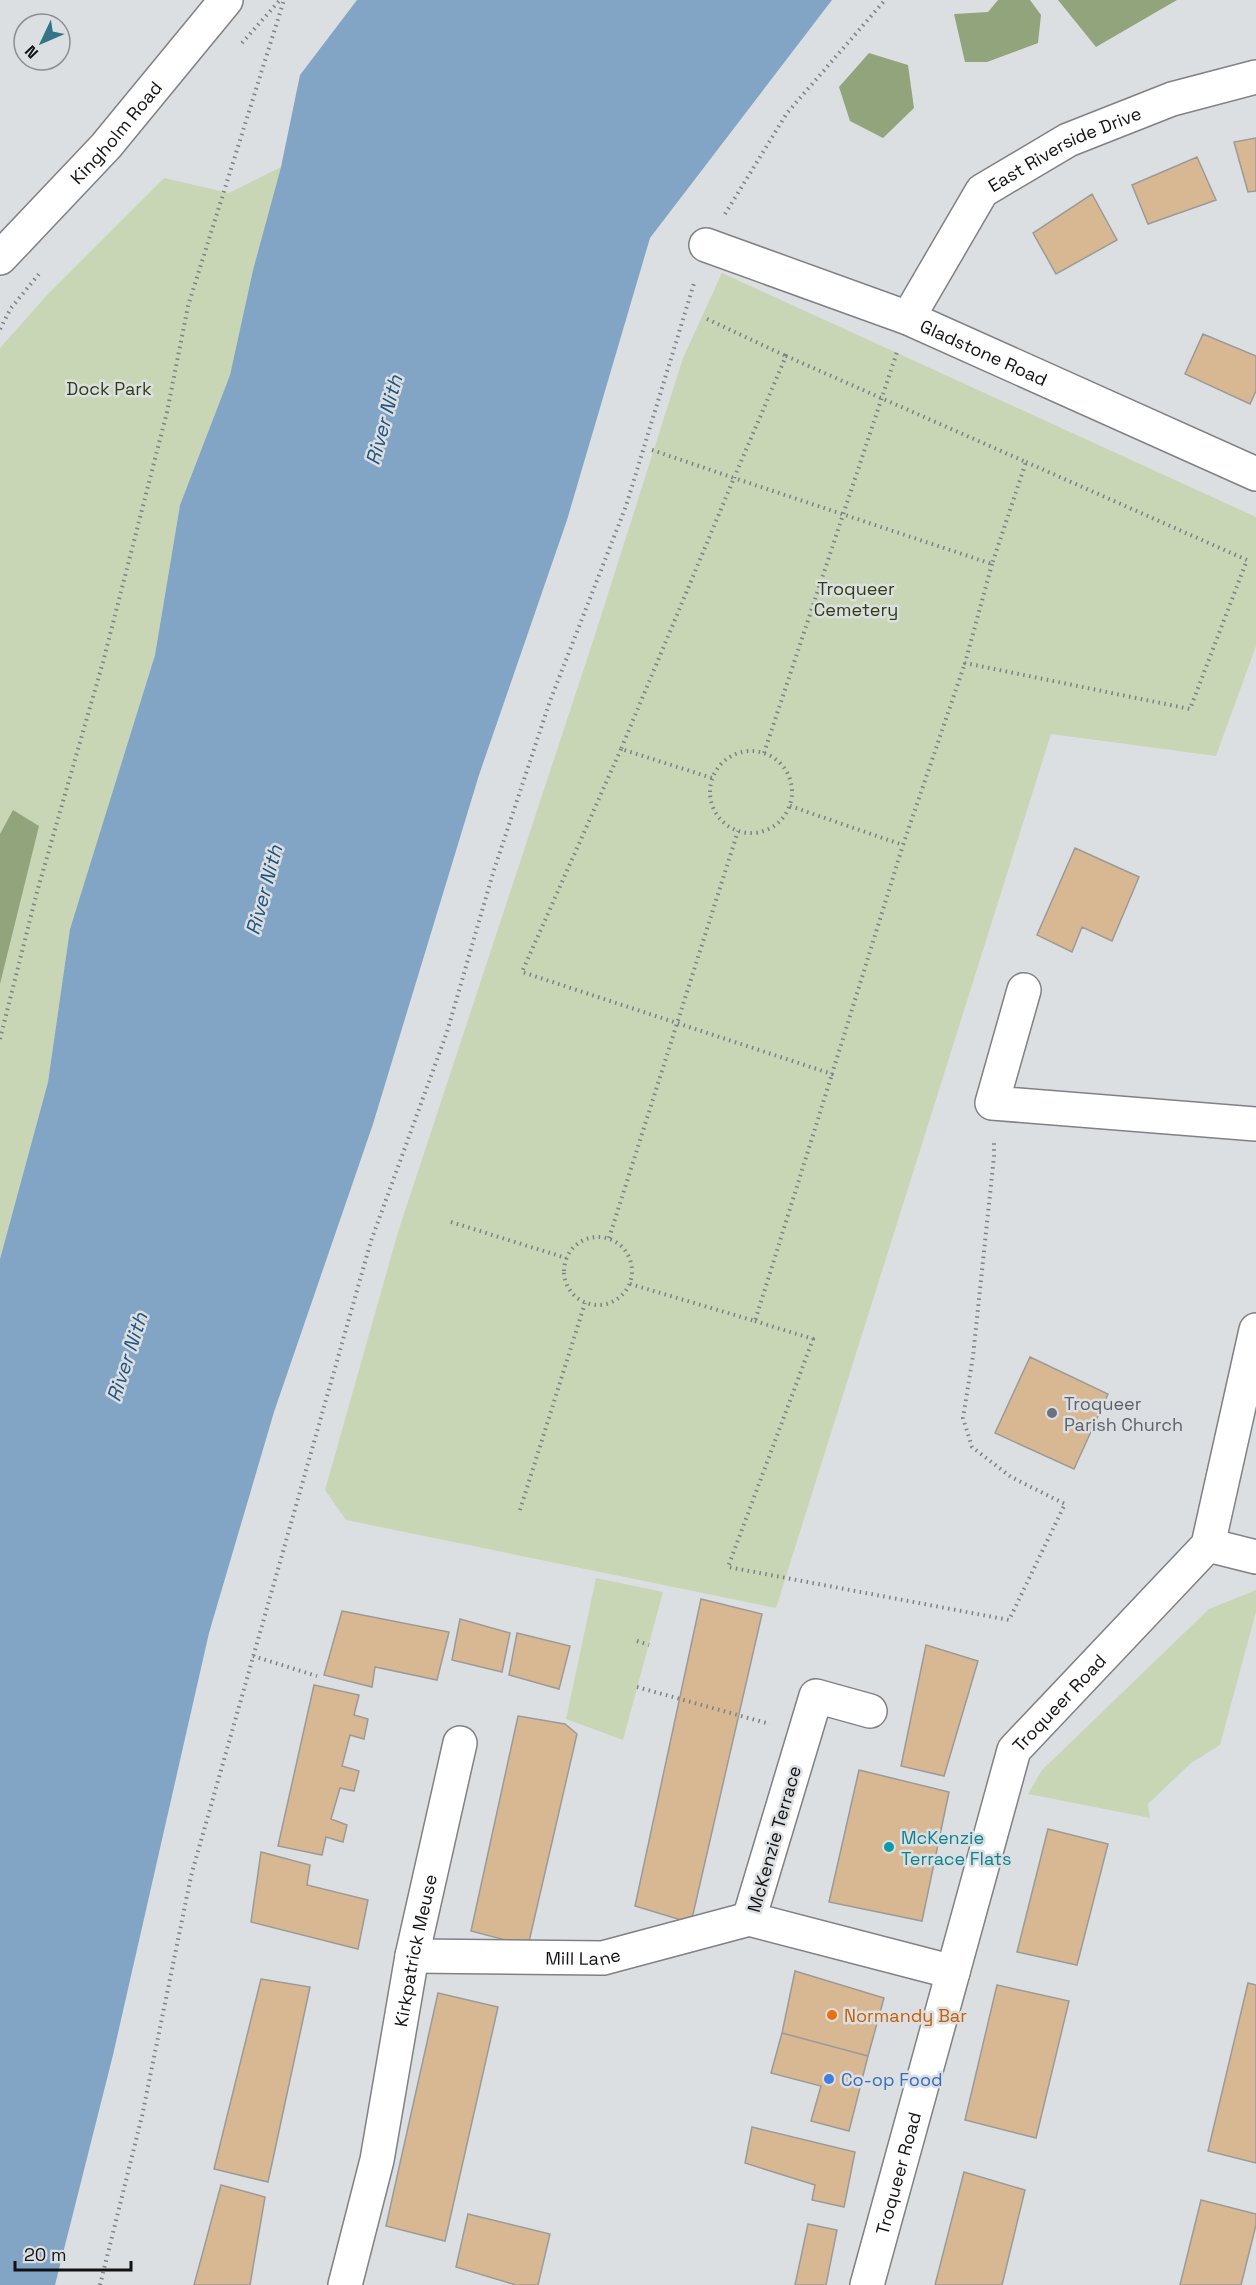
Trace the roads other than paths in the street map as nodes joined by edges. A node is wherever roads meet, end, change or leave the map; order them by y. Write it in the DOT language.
graph roads {
  1 [pos="226,0"];
  2 [pos="1256,77"];
  3 [pos="706,245"];
  4 [pos="0,258"];
  5 [pos="908,318"];
  6 [pos="1256,474"];
  7 [pos="1024,990"];
  8 [pos="1256,1124"];
  9 [pos="1256,1330"];
  10 [pos="1208,1545"];
  11 [pos="1256,1557"];
  12 [pos="870,1711"];
  13 [pos="460,1743"];
  14 [pos="749,1919"];
  15 [pos="412,1956"];
  16 [pos="953,1972"];
  17 [pos="350,2284"];
  18 [pos="867,2285"];
  1 -- 4 [label="street, Kingholm Road"];
  2 -- 5 [label="street, East Riverside Drive"];
  3 -- 5 [label="street, Gladstone Road"];
  5 -- 6 [label="street, Gladstone Road"];
  7 -- 8 [label="street"];
  9 -- 10 [label="street"];
  10 -- 11 [label="street"];
  10 -- 16 [label="street, Troqueer Road"];
  12 -- 14 [label="street, McKenzie Terrace"];
  13 -- 15 [label="street, Kirkpatrick Meuse"];
  14 -- 15 [label="street, Mill Lane"];
  14 -- 16 [label="street, McKenzie Terrace"];
  15 -- 17 [label="street, Kirkpatrick Meuse"];
  16 -- 18 [label="street, Troqueer Road"];
}
